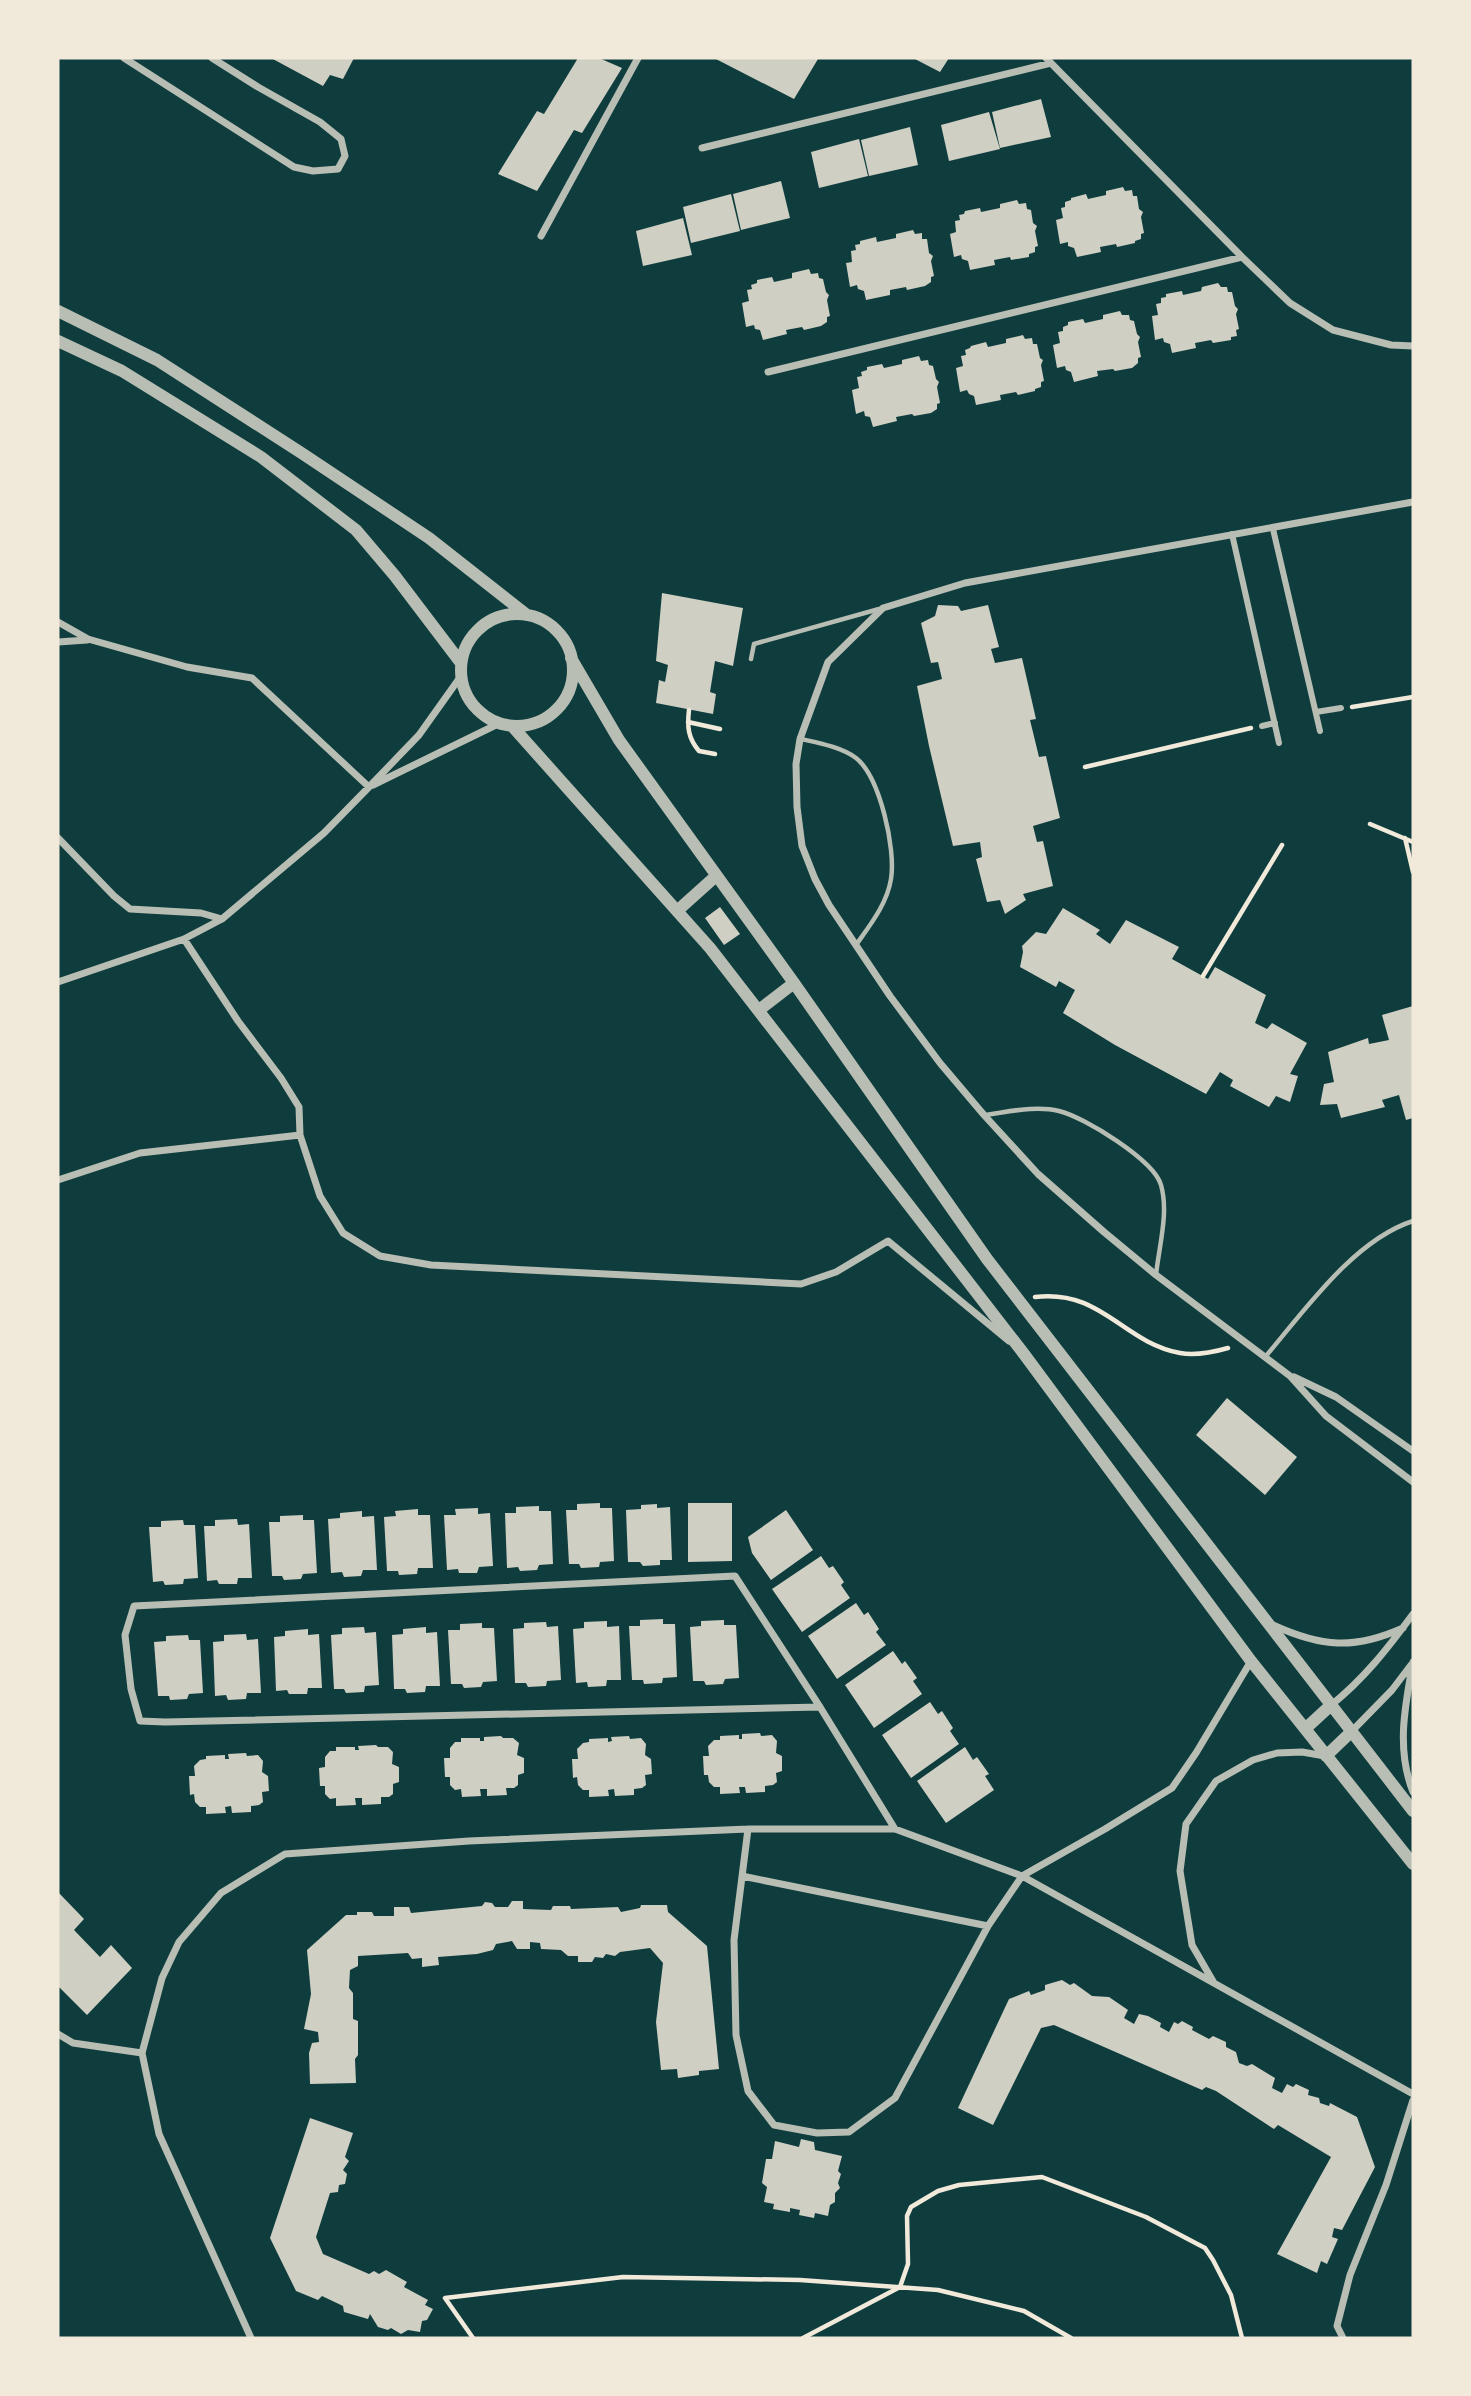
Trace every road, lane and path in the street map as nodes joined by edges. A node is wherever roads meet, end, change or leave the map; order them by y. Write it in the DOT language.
graph roads {
  1 [pos="124,58"];
  2 [pos="212,58"];
  3 [pos="638,58"];
  4 [pos="1048,60"];
  5 [pos="702,148"];
  6 [pos="541,236"];
  7 [pos="1242,257"];
  8 [pos="58,311"];
  9 [pos="58,341"];
  10 [pos="1413,346"];
  11 [pos="768,372"];
  12 [pos="1413,502"];
  13 [pos="1273,529"];
  14 [pos="1231,534"];
  15 [pos="883,608"];
  16 [pos="527,615"];
  17 [pos="58,622"];
  18 [pos="88,639"];
  19 [pos="58,642"];
  20 [pos="571,659"];
  21 [pos="751,659"];
  22 [pos="461,669"];
  23 [pos="1413,697"];
  24 [pos="1341,708"];
  25 [pos="689,710"];
  26 [pos="1316,712"];
  27 [pos="688,722"];
  28 [pos="1275,723"];
  29 [pos="506,725"];
  30 [pos="1262,726"];
  31 [pos="720,729"];
  32 [pos="1320,731"];
  33 [pos="800,739"];
  34 [pos="1279,743"];
  35 [pos="715,754"];
  36 [pos="1085,766"];
  37 [pos="369,787"];
  38 [pos="1370,824"];
  39 [pos="58,838"];
  40 [pos="1405,838"];
  41 [pos="1413,842"];
  42 [pos="1282,845"];
  43 [pos="1413,872"];
  44 [pos="716,876"];
  45 [pos="677,911"];
  46 [pos="222,919"];
  47 [pos="184,939"];
  48 [pos="856,945"];
  49 [pos="1203,976"];
  50 [pos="58,982"];
  51 [pos="794,983"];
  52 [pos="759,1010"];
  53 [pos="984,1115"];
  54 [pos="300,1135"];
  55 [pos="58,1180"];
  56 [pos="1413,1221"];
  57 [pos="1156,1275"];
  58 [pos="1017,1300"];
  59 [pos="1246,1343"];
  60 [pos="1024,1354"];
  61 [pos="1266,1356"];
  62 [pos="1290,1376"];
  63 [pos="1412,1450"];
  64 [pos="1413,1482"];
  65 [pos="1413,1614"];
  66 [pos="1268,1623"];
  67 [pos="1403,1628"];
  68 [pos="1251,1661"];
  69 [pos="1413,1661"];
  70 [pos="1330,1706"];
  71 [pos="820,1707"];
  72 [pos="1305,1729"];
  73 [pos="1351,1732"];
  74 [pos="1326,1756"];
  75 [pos="1413,1792"];
  76 [pos="1413,1811"];
  77 [pos="748,1829"];
  78 [pos="895,1829"];
  79 [pos="1413,1864"];
  80 [pos="742,1876"];
  81 [pos="1022,1876"];
  82 [pos="988,1926"];
  83 [pos="1214,1984"];
  84 [pos="58,2034"];
  85 [pos="142,2053"];
  86 [pos="1413,2094"];
  87 [pos="1413,2100"];
  88 [pos="900,2287"];
  89 [pos="250,2338"];
  90 [pos="473,2338"];
  91 [pos="803,2338"];
  92 [pos="1071,2338"];
  93 [pos="1242,2338"];
  94 [pos="1343,2338"];
  1 -- 2 [label="street"];
  3 -- 6 [label="street"];
  4 -- 5 [label="street"];
  4 -- 7 [label="street"];
  7 -- 10 [label="street"];
  7 -- 11 [label="street"];
  8 -- 16 [label="street"];
  9 -- 22 [label="street"];
  12 -- 13 [label="street"];
  13 -- 14 [label="street"];
  13 -- 26 [label="street"];
  14 -- 15 [label="street"];
  14 -- 28 [label="street"];
  15 -- 21 [label="lane"];
  15 -- 33 [label="street"];
  16 -- 20 [label="street"];
  16 -- 22 [label="street"];
  17 -- 18 [label="street"];
  18 -- 19 [label="street"];
  18 -- 37 [label="street"];
  20 -- 29 [label="street"];
  20 -- 44 [label="street"];
  22 -- 29 [label="street"];
  22 -- 37 [label="street"];
  23 -- 24 [label="path"];
  24 -- 26 [label="street"];
  25 -- 27 [label="path"];
  26 -- 32 [label="street"];
  27 -- 31 [label="path"];
  27 -- 35 [label="path"];
  28 -- 30 [label="street"];
  28 -- 34 [label="street"];
  29 -- 37 [label="street"];
  29 -- 45 [label="street"];
  30 -- 36 [label="path"];
  33 -- 48 [label="street"];
  33 -- 48 [label="lane"];
  37 -- 46 [label="street"];
  38 -- 40 [label="path"];
  39 -- 46 [label="street"];
  40 -- 41 [label="path"];
  40 -- 43 [label="path"];
  42 -- 49 [label="path"];
  44 -- 45 [label="street"];
  44 -- 51 [label="street"];
  45 -- 52 [label="street"];
  46 -- 47 [label="street"];
  47 -- 50 [label="street"];
  47 -- 54 [label="street"];
  48 -- 53 [label="street"];
  51 -- 52 [label="street"];
  51 -- 58 [label="street"];
  52 -- 60 [label="street"];
  53 -- 57 [label="street"];
  53 -- 57 [label="lane"];
  54 -- 55 [label="street"];
  54 -- 60 [label="street"];
  56 -- 61 [label="lane"];
  57 -- 59 [label="street"];
  58 -- 59 [label="path"];
  58 -- 66 [label="street"];
  59 -- 61 [label="street"];
  60 -- 68 [label="street"];
  61 -- 62 [label="street"];
  62 -- 63 [label="street"];
  62 -- 64 [label="street"];
  65 -- 67 [label="street"];
  66 -- 67 [label="street"];
  66 -- 70 [label="street"];
  67 -- 70 [label="street"];
  68 -- 72 [label="street"];
  68 -- 81 [label="street"];
  69 -- 73 [label="street"];
  69 -- 75 [label="street"];
  70 -- 72 [label="street"];
  70 -- 73 [label="street"];
  71 -- 71 [label="street"];
  71 -- 78 [label="street"];
  72 -- 74 [label="street"];
  73 -- 74 [label="street"];
  73 -- 76 [label="street"];
  74 -- 79 [label="street"];
  74 -- 83 [label="street"];
  77 -- 78 [label="street"];
  77 -- 80 [label="street"];
  77 -- 85 [label="street"];
  78 -- 81 [label="street"];
  80 -- 82 [label="street"];
  80 -- 82 [label="street"];
  81 -- 82 [label="street"];
  81 -- 83 [label="street"];
  83 -- 86 [label="street"];
  84 -- 85 [label="street"];
  85 -- 89 [label="street"];
  87 -- 94 [label="street"];
  88 -- 90 [label="path"];
  88 -- 91 [label="path"];
  88 -- 92 [label="path"];
  88 -- 93 [label="path"];
}
